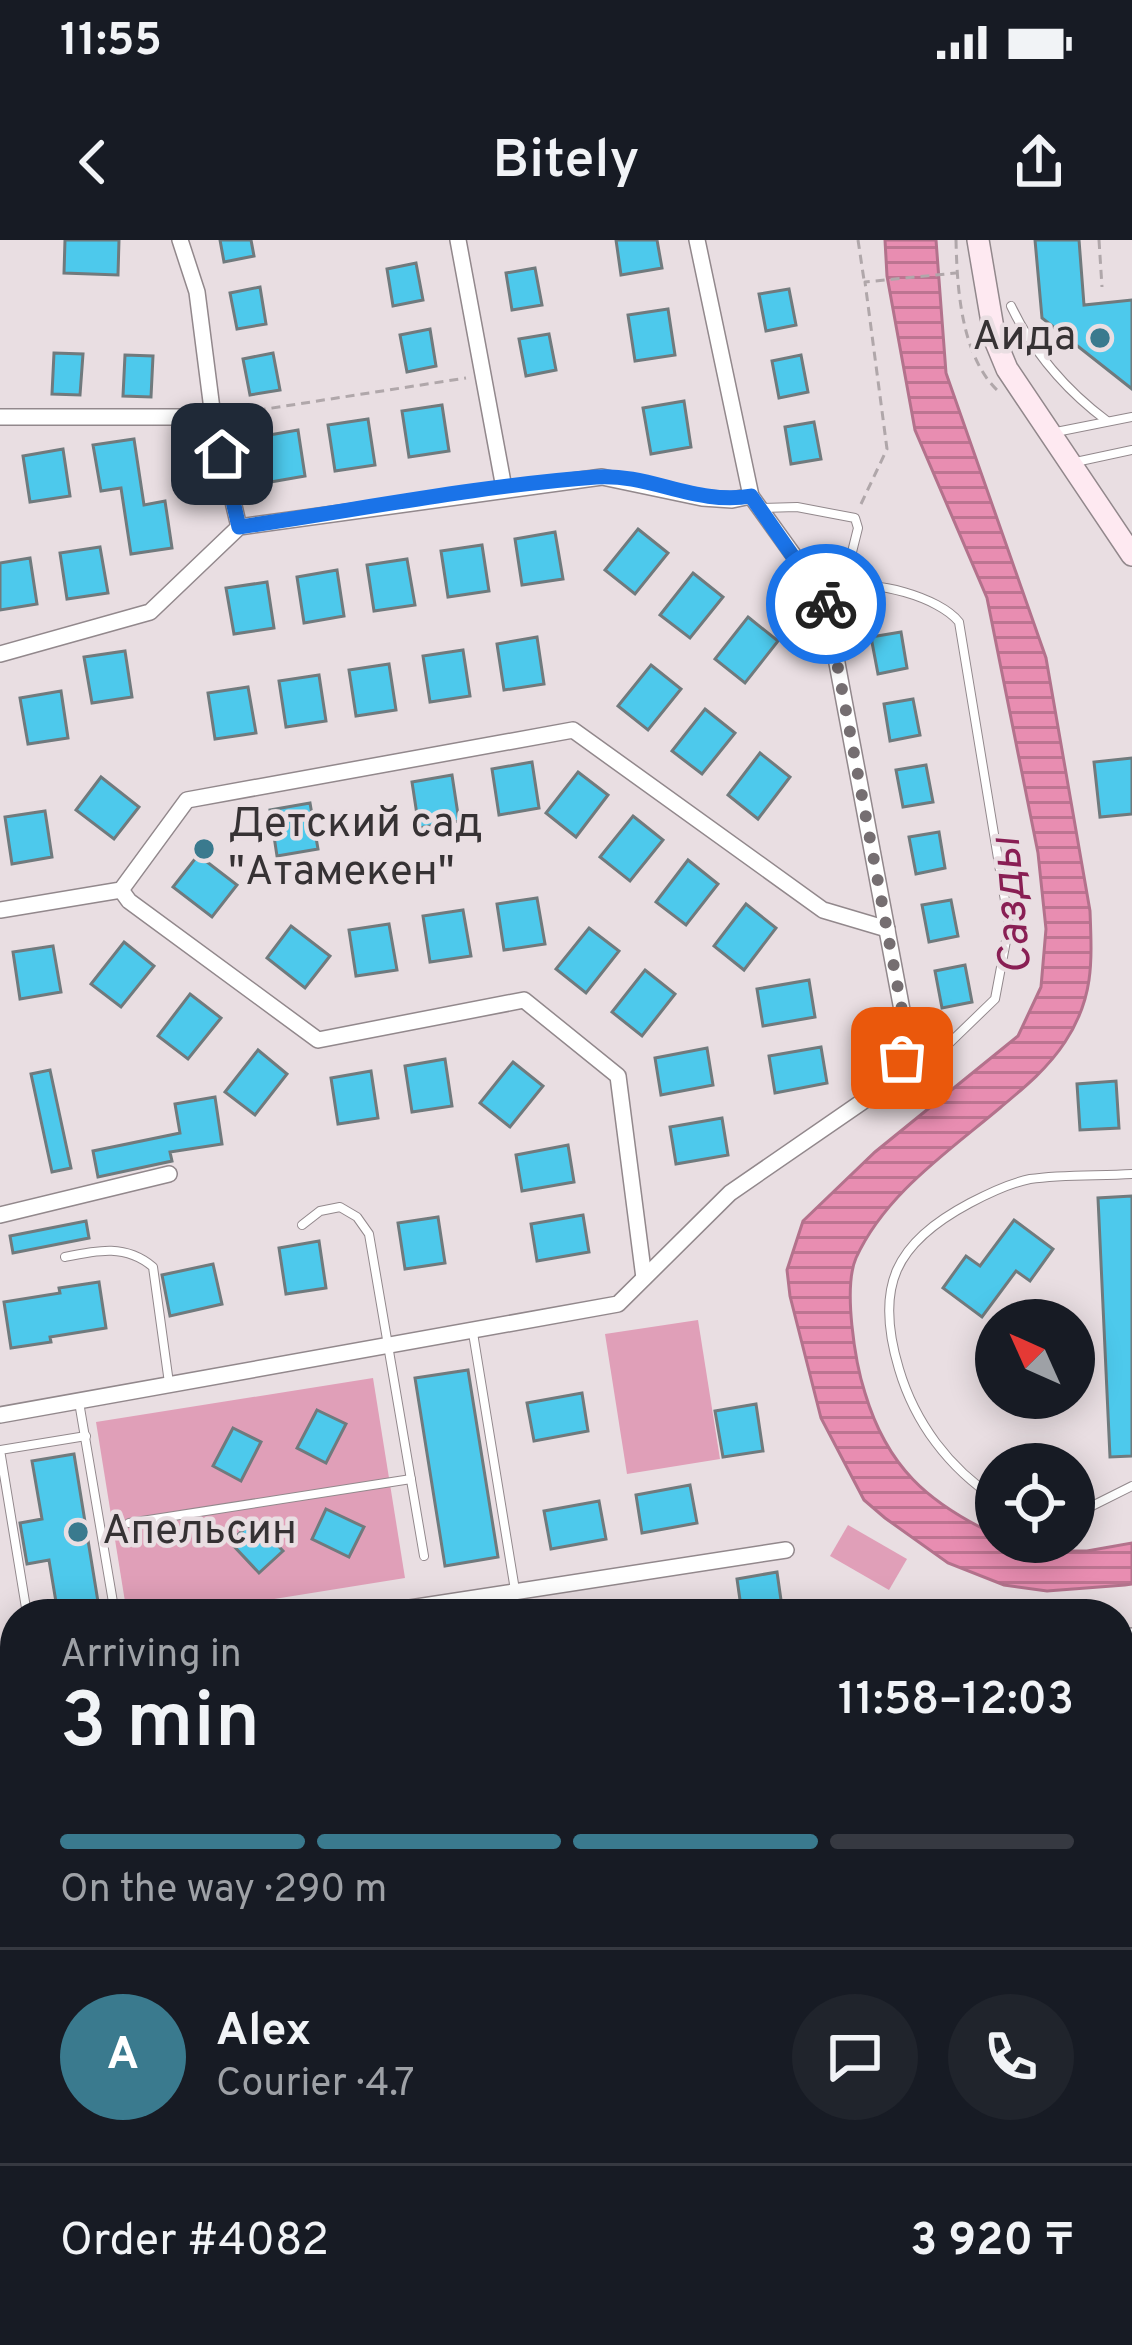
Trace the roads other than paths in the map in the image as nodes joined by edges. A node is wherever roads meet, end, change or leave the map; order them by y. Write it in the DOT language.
graph roads {
  1 [pos="180,240"];
  2 [pos="458,240"];
  3 [pos="698,240"];
  4 [pos="978,240"];
  5 [pos="1011,306"];
  6 [pos="0,417"];
  7 [pos="213,417"];
  8 [pos="1132,417"];
  9 [pos="1107,421"];
  10 [pos="1049,434"];
  11 [pos="1132,450"];
  12 [pos="1070,463"];
  13 [pos="503,488"];
  14 [pos="755,502"];
  15 [pos="239,527"];
  16 [pos="1132,555"];
  17 [pos="843,587"];
  18 [pos="825,599"];
  19 [pos="0,654"];
  20 [pos="121,890"];
  21 [pos="0,910"];
  22 [pos="887,929"];
  23 [pos="905,1050"];
  24 [pos="169,1174"];
  25 [pos="1132,1174"];
  26 [pos="0,1215"];
  27 [pos="302,1225"];
  28 [pos="65,1256"];
  29 [pos="644,1278"];
  30 [pos="472,1330"];
  31 [pos="390,1345"];
  32 [pos="169,1384"];
  33 [pos="78,1401"];
  34 [pos="0,1415"];
  35 [pos="86,1436"];
  36 [pos="411,1479"];
  37 [pos="975,1484"];
  38 [pos="1132,1486"];
  39 [pos="1095,1504"];
  40 [pos="129,1523"];
  41 [pos="15,1540"];
  42 [pos="0,1543"];
  43 [pos="786,1550"];
  44 [pos="424,1556"];
  45 [pos="515,1592"];
  46 [pos="25,1599"];
  47 [pos="113,1599"];
  48 [pos="469,1599"];
  1 -- 7 [label="street"];
  2 -- 13 [label="street"];
  3 -- 14 [label="street"];
  4 -- 10 [label="street"];
  5 -- 9 [label="lane"];
  6 -- 7 [label="street"];
  7 -- 15 [label="street"];
  8 -- 9 [label="lane"];
  9 -- 10 [label="lane"];
  10 -- 12 [label="street"];
  11 -- 12 [label="lane"];
  12 -- 16 [label="street"];
  13 -- 14 [label="street"];
  13 -- 15 [label="street"];
  14 -- 17 [label="lane"];
  14 -- 18 [label="street"];
  15 -- 19 [label="street"];
  17 -- 18 [label="lane"];
  17 -- 23 [label="lane"];
  18 -- 22 [label="street"];
  20 -- 21 [label="street"];
  20 -- 22 [label="street"];
  20 -- 29 [label="street"];
  22 -- 23 [label="street"];
  23 -- 29 [label="street"];
  24 -- 26 [label="street"];
  25 -- 37 [label="lane"];
  27 -- 31 [label="lane"];
  28 -- 32 [label="lane"];
  29 -- 30 [label="street"];
  30 -- 31 [label="street"];
  30 -- 45 [label="lane"];
  31 -- 32 [label="street"];
  31 -- 36 [label="lane"];
  32 -- 33 [label="street"];
  33 -- 34 [label="street"];
  33 -- 35 [label="lane"];
  35 -- 41 [label="lane"];
  35 -- 47 [label="lane"];
  36 -- 40 [label="lane"];
  36 -- 44 [label="lane"];
  38 -- 39 [label="lane"];
  41 -- 42 [label="lane"];
  41 -- 46 [label="lane"];
  43 -- 45 [label="street"];
  45 -- 48 [label="street"];
}
